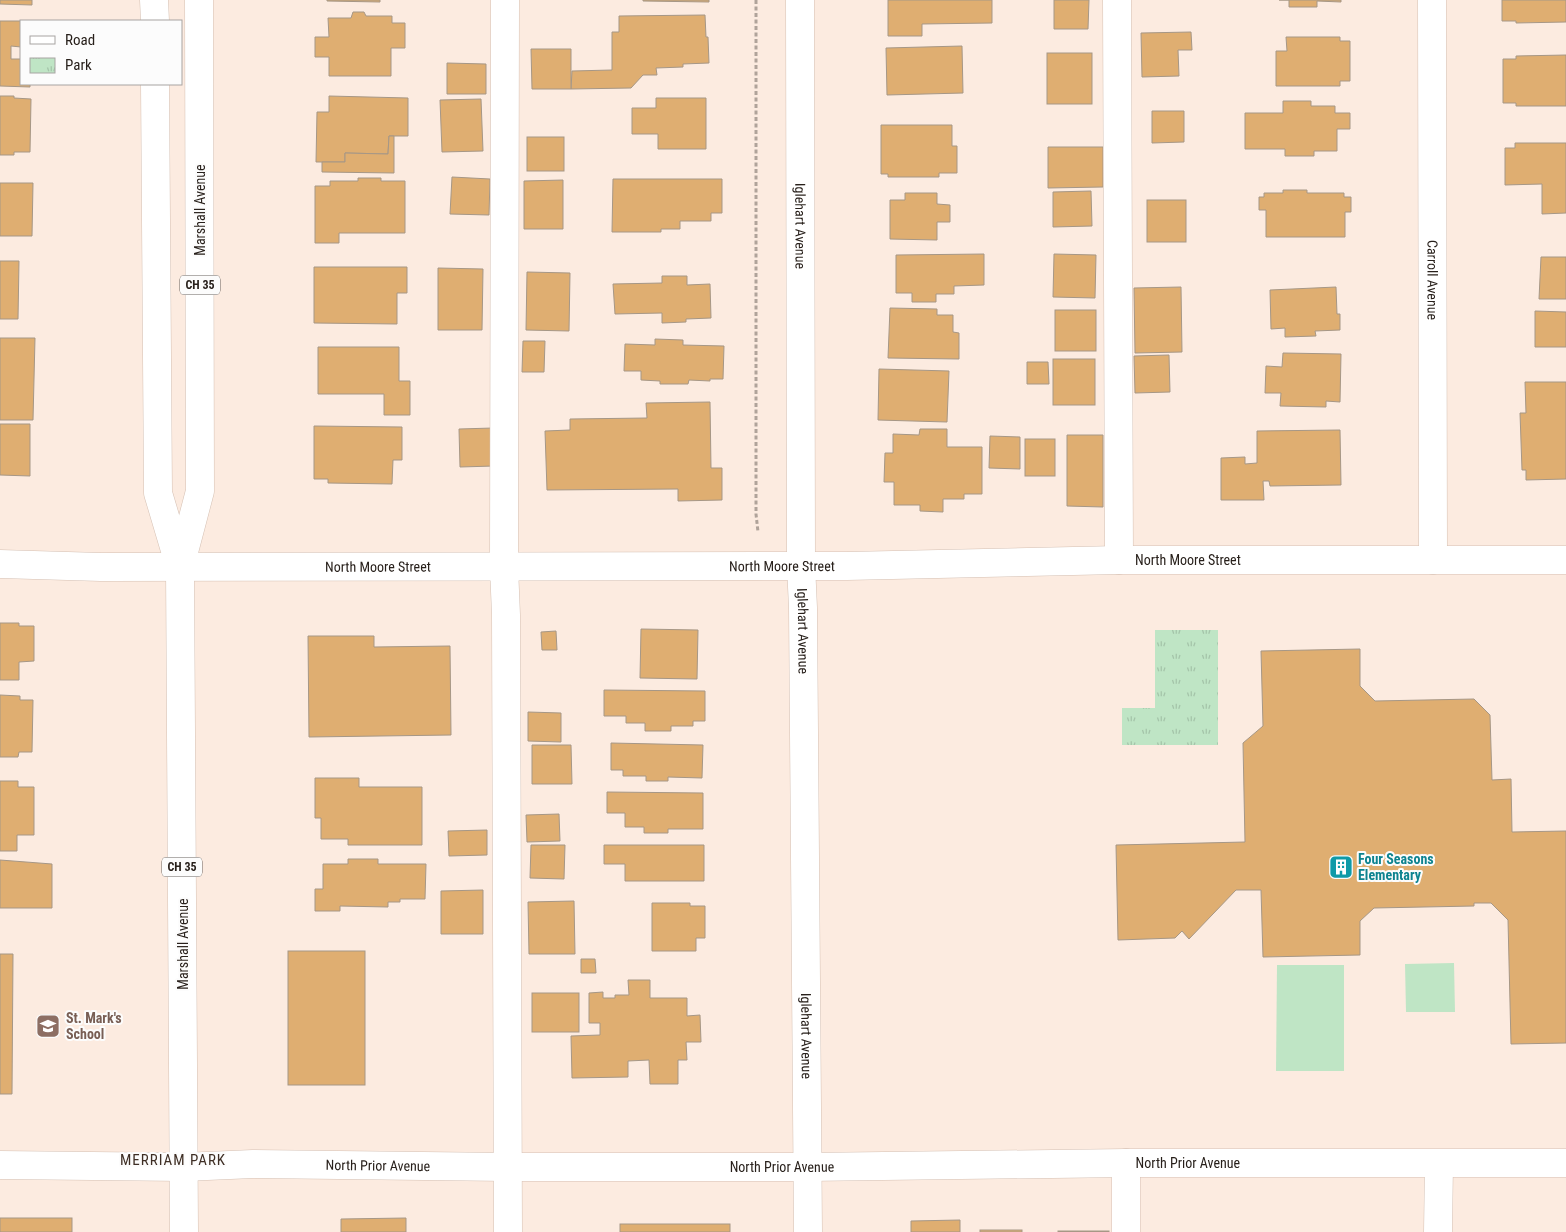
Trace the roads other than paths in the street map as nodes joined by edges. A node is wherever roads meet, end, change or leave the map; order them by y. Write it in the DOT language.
graph roads {
  1 [pos="154,0"];
  2 [pos="199,0"];
  3 [pos="505,0"];
  4 [pos="800,0"];
  5 [pos="1117,0"];
  6 [pos="1432,0"];
  7 [pos="154,20"];
  8 [pos="155,85"];
  9 [pos="1119,560"];
  10 [pos="1433,560"];
  11 [pos="1566,560"];
  12 [pos="0,564"];
  13 [pos="801,565"];
  14 [pos="180,567"];
  15 [pos="504,567"];
  16 [pos="1126,1163"];
  17 [pos="1566,1163"];
  18 [pos="1439,1164"];
  19 [pos="0,1165"];
  20 [pos="184,1167"];
  21 [pos="508,1167"];
  22 [pos="807,1167"];
  23 [pos="184,1232"];
  24 [pos="508,1232"];
  25 [pos="808,1232"];
  26 [pos="1126,1232"];
  27 [pos="1438,1232"];
  1 -- 7 [label="street"];
  2 -- 14 [label="street, Marshall Avenue / CH 35"];
  3 -- 15 [label="street"];
  4 -- 13 [label="street, Iglehart Avenue"];
  5 -- 9 [label="street"];
  6 -- 10 [label="street, Carroll Avenue"];
  8 -- 14 [label="street, Marshall Avenue / CH 35"];
  9 -- 10 [label="street, North Moore Street"];
  9 -- 13 [label="street, North Moore Street"];
  10 -- 11 [label="street, North Moore Street"];
  12 -- 14 [label="street, North Moore Street"];
  13 -- 15 [label="street, North Moore Street"];
  13 -- 22 [label="street, Iglehart Avenue"];
  14 -- 15 [label="street, North Moore Street"];
  14 -- 20 [label="street, Marshall Avenue / CH 35"];
  15 -- 21 [label="street"];
  16 -- 18 [label="street, North Prior Avenue"];
  16 -- 22 [label="street, North Prior Avenue"];
  16 -- 26 [label="street"];
  17 -- 18 [label="street, North Prior Avenue"];
  18 -- 27 [label="street"];
  19 -- 20 [label="street, North Prior Avenue"];
  20 -- 21 [label="street, North Prior Avenue"];
  20 -- 23 [label="street, Marshall Avenue / CH 35"];
  21 -- 22 [label="street, North Prior Avenue"];
  21 -- 24 [label="street"];
  22 -- 25 [label="street, Iglehart Avenue"];
}
